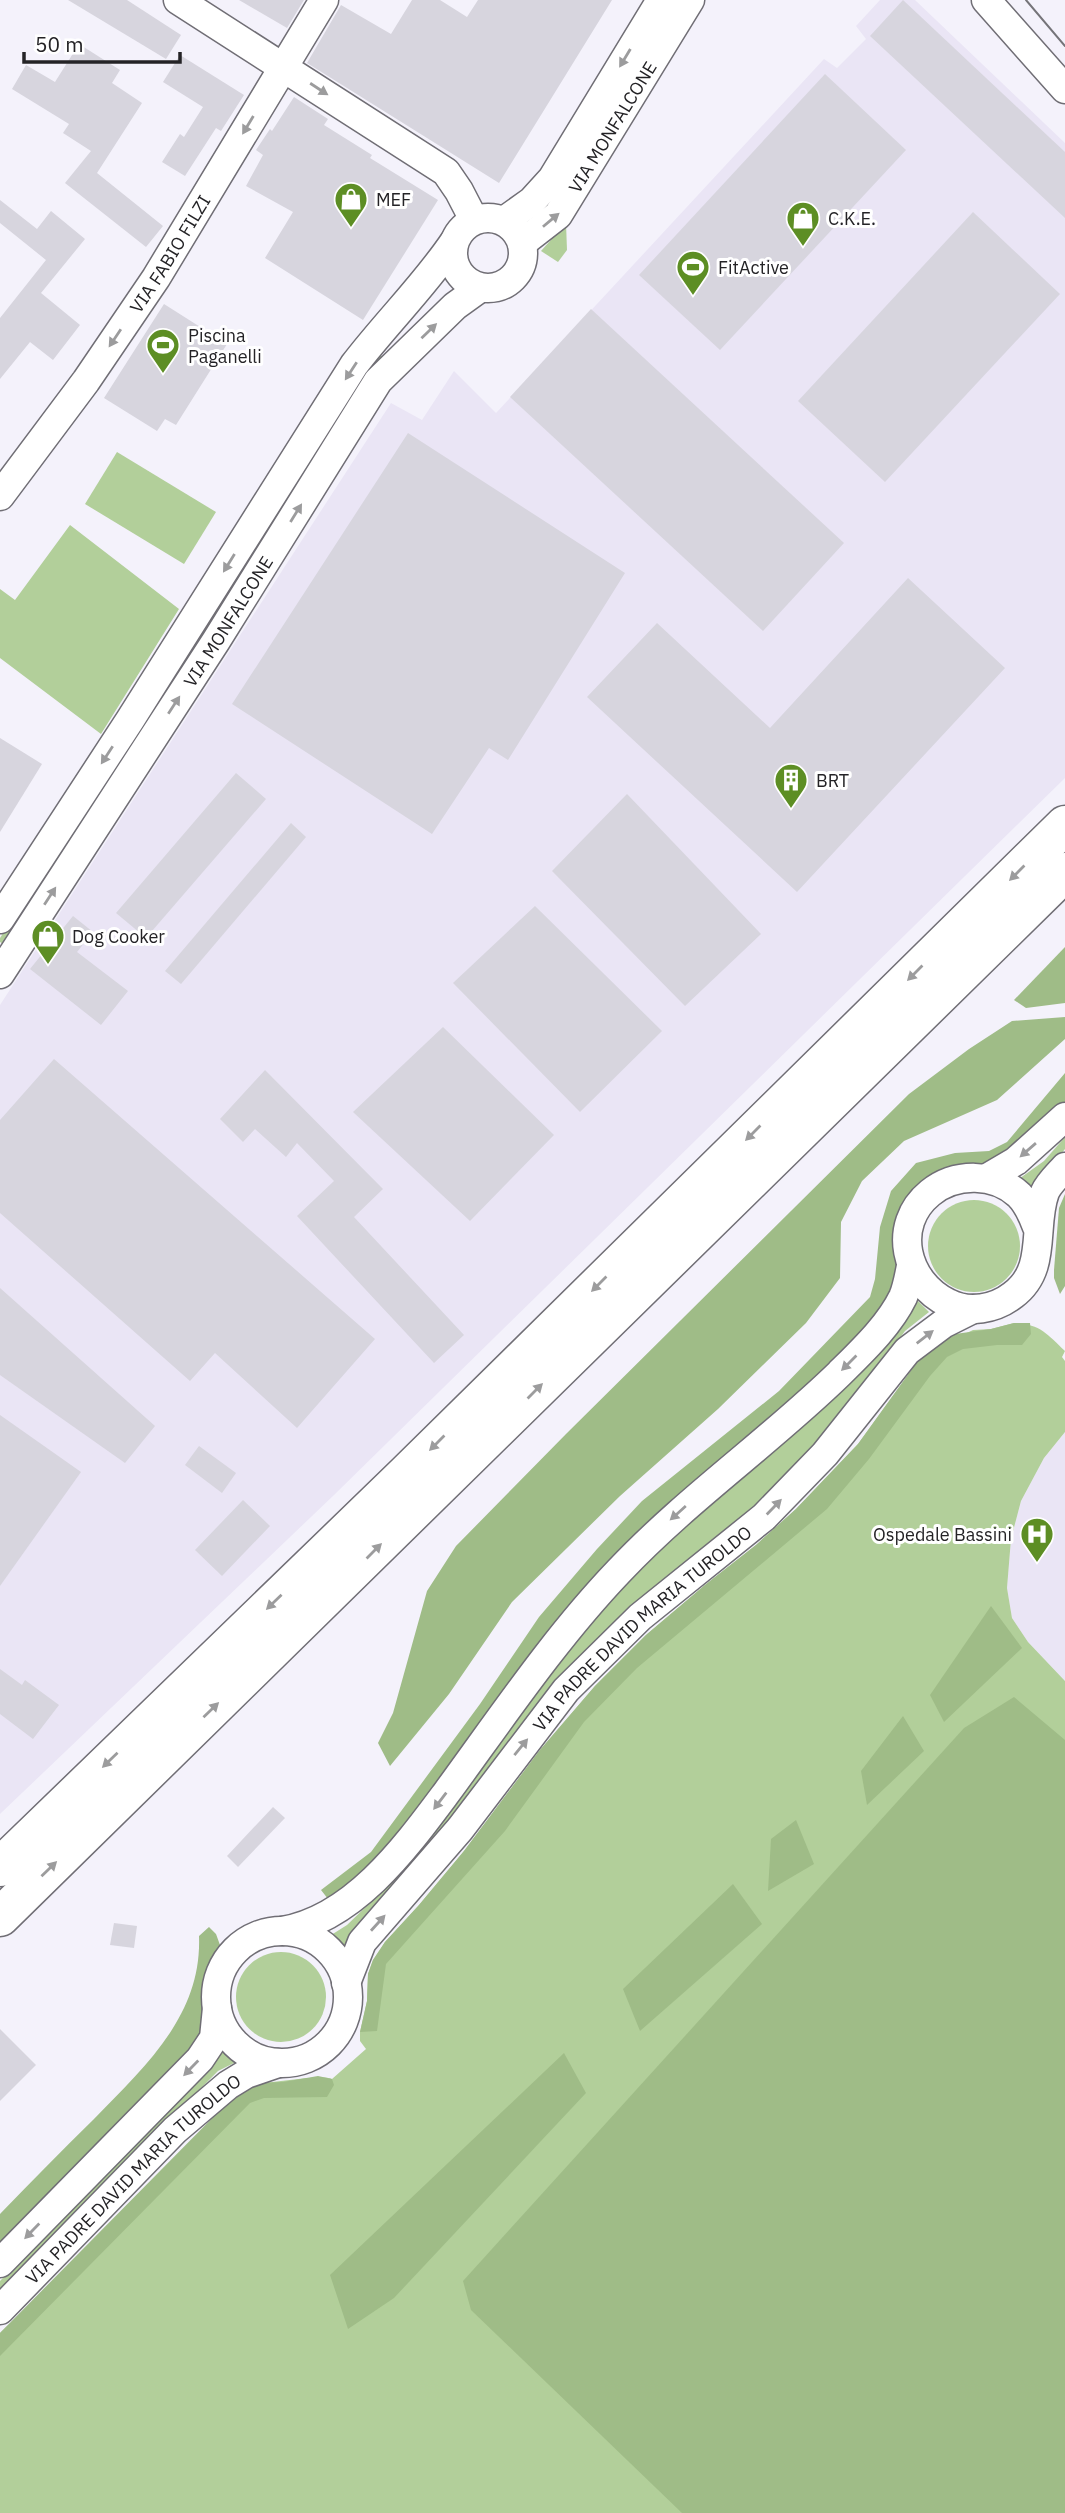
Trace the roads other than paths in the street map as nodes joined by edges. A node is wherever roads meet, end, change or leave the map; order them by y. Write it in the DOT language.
graph roads {
  1 [pos="178,0"];
  2 [pos="324,0"];
  3 [pos="661,0"];
  4 [pos="690,0"];
  5 [pos="986,0"];
  6 [pos="284,66"];
  7 [pos="1065,89"];
  8 [pos="474,220"];
  9 [pos="504,221"];
  10 [pos="454,242"];
  11 [pos="522,243"];
  12 [pos="480,288"];
  13 [pos="0,496"];
  14 [pos="1065,825"];
  15 [pos="1065,872"];
  16 [pos="0,919"];
  17 [pos="0,974"];
  18 [pos="1065,1117"];
  19 [pos="1065,1167"];
  20 [pos="987,1178"];
  21 [pos="1037,1227"];
  22 [pos="911,1266"];
  23 [pos="973,1309"];
  24 [pos="0,1867"];
  25 [pos="0,1917"];
  26 [pos="282,1931"];
  27 [pos="346,1983"];
  28 [pos="217,2008"];
  29 [pos="278,2063"];
  30 [pos="0,2263"];
  31 [pos="0,2310"];
  1 -- 6 [label="street"];
  2 -- 6 [label="street, VIA FABIO FILZI"];
  3 -- 9 [label="street, VIA MONFALCONE, one-way"];
  11 -- 4 [label="street, VIA MONFALCONE, one-way"];
  5 -- 7 [label="street"];
  6 -- 8 [label="street, one-way"];
  6 -- 13 [label="street, VIA FABIO FILZI, one-way"];
  8 -- 9 [label="street"];
  8 -- 10 [label="street"];
  9 -- 11 [label="street"];
  10 -- 12 [label="street"];
  10 -- 16 [label="street, VIA MONFALCONE, one-way"];
  11 -- 12 [label="street"];
  17 -- 12 [label="street, VIA MONFALCONE, one-way"];
  14 -- 24 [label="highway, one-way"];
  25 -- 15 [label="highway, one-way"];
  18 -- 20 [label="street, one-way"];
  19 -- 21 [label="street"];
  20 -- 21 [label="street"];
  20 -- 22 [label="street"];
  21 -- 23 [label="street"];
  22 -- 23 [label="street"];
  22 -- 26 [label="street, VIA PADRE DAVID MARIA TUROLDO, one-way"];
  27 -- 23 [label="street, VIA PADRE DAVID MARIA TUROLDO, one-way"];
  26 -- 27 [label="street"];
  26 -- 28 [label="street"];
  27 -- 29 [label="street"];
  28 -- 29 [label="street"];
  28 -- 30 [label="street, VIA PADRE DAVID MARIA TUROLDO, one-way"];
  29 -- 31 [label="street, VIA PADRE DAVID MARIA TUROLDO"];
}
